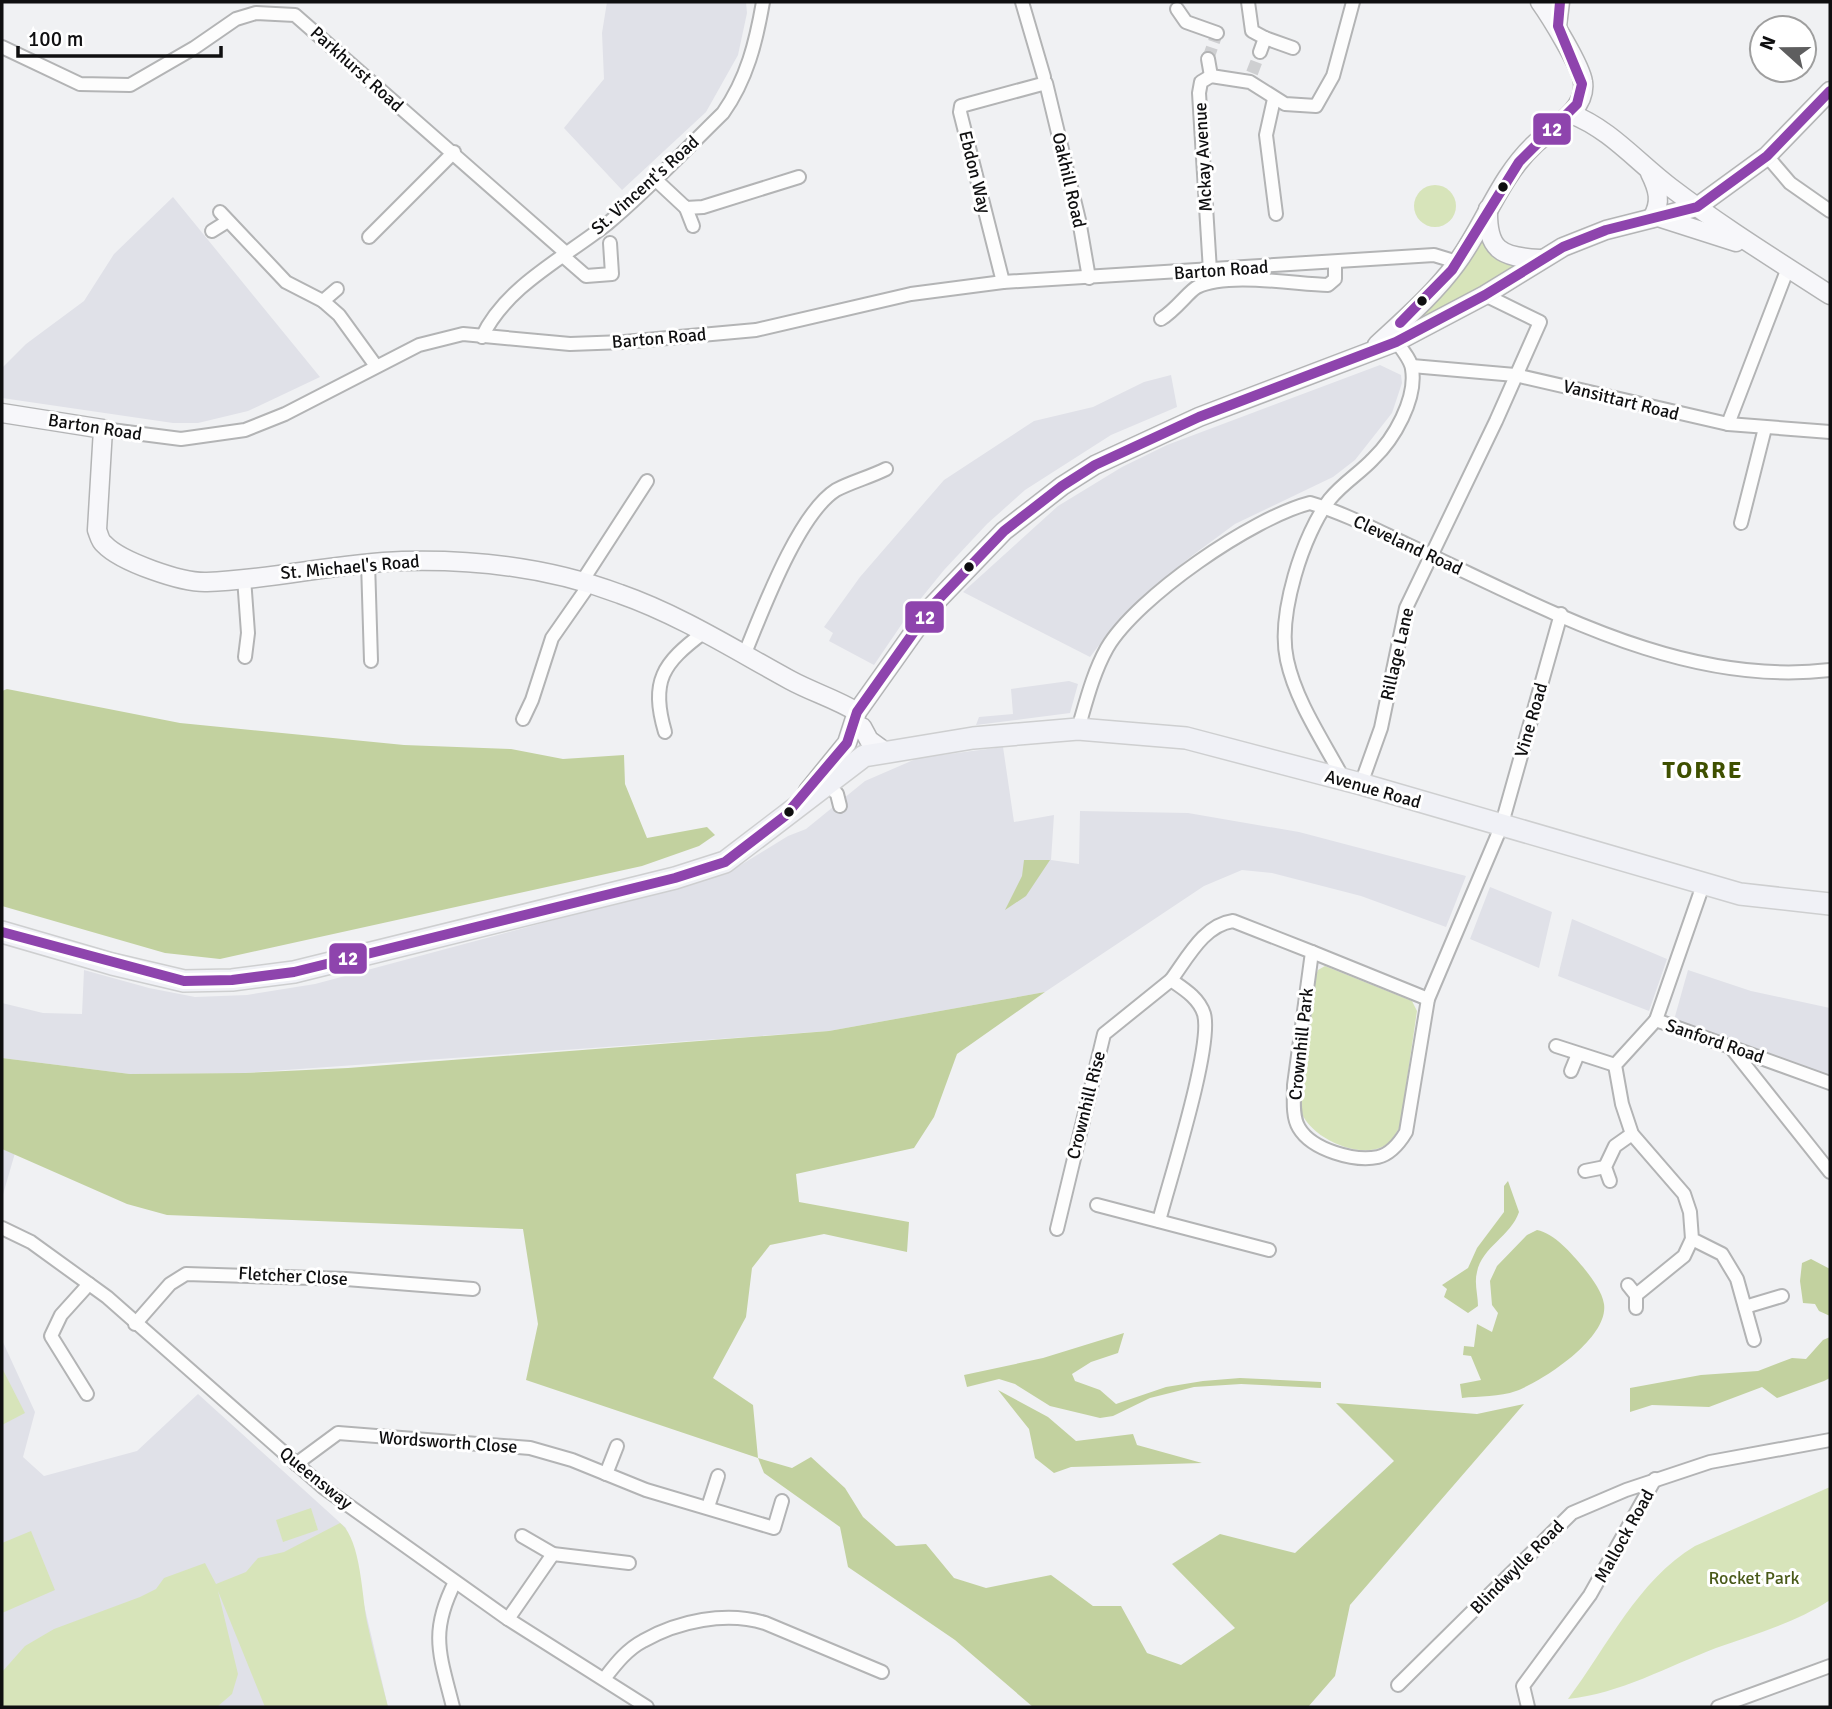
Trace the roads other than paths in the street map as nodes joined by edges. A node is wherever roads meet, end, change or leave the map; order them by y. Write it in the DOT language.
graph roads {
  1 [pos="763,2"];
  2 [pos="1022,2"];
  3 [pos="1248,2"];
  4 [pos="1353,2"];
  5 [pos="1540,2"];
  6 [pos="1560,2"];
  7 [pos="1177,9"];
  8 [pos="1557,26"];
  9 [pos="1217,33"];
  10 [pos="1265,38"];
  11 [pos="2,47"];
  12 [pos="1293,48"];
  13 [pos="1260,52"];
  14 [pos="1208,59"];
  15 [pos="1211,76"];
  16 [pos="1045,80"];
  17 [pos="1830,91"];
  18 [pos="1274,99"];
  19 [pos="1571,114"];
  20 [pos="454,152"];
  21 [pos="1767,156"];
  22 [pos="1648,170"];
  23 [pos="799,177"];
  24 [pos="656,180"];
  25 [pos="1488,205"];
  26 [pos="1697,207"];
  27 [pos="686,208"];
  28 [pos="1830,211"];
  29 [pos="1276,214"];
  30 [pos="1656,218"];
  31 [pos="693,226"];
  32 [pos="212,231"];
  33 [pos="369,237"];
  34 [pos="610,243"];
  35 [pos="1756,249"];
  36 [pos="565,255"];
  37 [pos="1540,258"];
  38 [pos="1457,262"];
  39 [pos="1335,263"];
  40 [pos="1788,268"];
  41 [pos="1210,271"];
  42 [pos="1089,278"];
  43 [pos="1003,282"];
  44 [pos="337,289"];
  45 [pos="1485,295"];
  46 [pos="1830,295"];
  47 [pos="323,302"];
  48 [pos="1161,319"];
  49 [pos="482,337"];
  50 [pos="1393,337"];
  51 [pos="376,366"];
  52 [pos="1412,366"];
  53 [pos="1515,375"];
  54 [pos="2,413"];
  55 [pos="1728,424"];
  56 [pos="1765,428"];
  57 [pos="103,429"];
  58 [pos="1830,432"];
  59 [pos="886,470"];
  60 [pos="647,481"];
  61 [pos="1324,507"];
  62 [pos="1741,523"];
  63 [pos="1431,555"];
  64 [pos="369,562"];
  65 [pos="244,578"];
  66 [pos="585,584"];
  67 [pos="1561,614"];
  68 [pos="703,633"];
  69 [pos="746,653"];
  70 [pos="246,657"];
  71 [pos="371,661"];
  72 [pos="1830,670"];
  73 [pos="523,719"];
  74 [pos="859,720"];
  75 [pos="1078,729"];
  76 [pos="664,732"];
  77 [pos="909,748"];
  78 [pos="884,751"];
  79 [pos="858,758"];
  80 [pos="1353,782"];
  81 [pos="839,791"];
  82 [pos="785,816"];
  83 [pos="1502,827"];
  84 [pos="725,862"];
  85 [pos="1703,885"];
  86 [pos="1830,904"];
  87 [pos="2,932"];
  88 [pos="1312,952"];
  89 [pos="1171,979"];
  90 [pos="1428,999"];
  91 [pos="1656,1020"];
  92 [pos="1556,1046"];
  93 [pos="1733,1050"];
  94 [pos="1578,1054"];
  95 [pos="1615,1065"];
  96 [pos="1571,1070"];
  97 [pos="1830,1083"];
  98 [pos="1632,1134"];
  99 [pos="1605,1167"];
  100 [pos="1584,1171"];
  101 [pos="1830,1172"];
  102 [pos="1610,1181"];
  103 [pos="1097,1205"];
  104 [pos="1159,1221"];
  105 [pos="2,1228"];
  106 [pos="1058,1229"];
  107 [pos="1692,1239"];
  108 [pos="1269,1250"];
  109 [pos="89,1284"];
  110 [pos="472,1289"];
  111 [pos="1633,1296"];
  112 [pos="1782,1296"];
  113 [pos="1745,1307"];
  114 [pos="135,1324"];
  115 [pos="1754,1340"];
  116 [pos="87,1394"];
  117 [pos="1830,1440"];
  118 [pos="617,1446"];
  119 [pos="296,1464"];
  120 [pos="606,1474"];
  121 [pos="718,1476"];
  122 [pos="1655,1479"];
  123 [pos="782,1501"];
  124 [pos="708,1507"];
  125 [pos="522,1536"];
  126 [pos="553,1554"];
  127 [pos="629,1563"];
  128 [pos="454,1582"];
  129 [pos="508,1619"];
  130 [pos="1830,1665"];
  131 [pos="882,1672"];
  132 [pos="604,1679"];
  133 [pos="1398,1685"];
  134 [pos="453,1707"];
  135 [pos="647,1707"];
  136 [pos="1528,1707"];
  137 [pos="1718,1707"];
  1 -- 24 [label="street, St. Vincent's Road"];
  2 -- 16 [label="street, Oakhill Road"];
  3 -- 10 [label="street"];
  4 -- 18 [label="street, Mckay Avenue"];
  5 -- 8 [label="street"];
  6 -- 8 [label="street"];
  7 -- 9 [label="street"];
  8 -- 19 [label="street"];
  10 -- 12 [label="street"];
  10 -- 13 [label="street"];
  11 -- 20 [label="street, Parkhurst Road"];
  14 -- 15 [label="street"];
  15 -- 18 [label="street, Mckay Avenue"];
  15 -- 41 [label="street, Mckay Avenue"];
  16 -- 42 [label="street, Oakhill Road"];
  16 -- 43 [label="street, Ebdon Way"];
  17 -- 21 [label="street"];
  18 -- 29 [label="street"];
  19 -- 22 [label="street"];
  19 -- 25 [label="street"];
  20 -- 33 [label="street"];
  20 -- 36 [label="street, Parkhurst Road"];
  21 -- 26 [label="street"];
  21 -- 28 [label="street"];
  22 -- 26 [label="street"];
  22 -- 30 [label="street"];
  23 -- 27 [label="street"];
  24 -- 27 [label="street"];
  24 -- 36 [label="street, St. Vincent's Road"];
  25 -- 37 [label="street"];
  25 -- 38 [label="street"];
  26 -- 30 [label="street"];
  26 -- 35 [label="street"];
  27 -- 31 [label="street"];
  30 -- 35 [label="street"];
  30 -- 37 [label="street"];
  32 -- 47 [label="street"];
  34 -- 36 [label="street, Parkhurst Road"];
  35 -- 40 [label="street"];
  36 -- 49 [label="street, St. Vincent's Road"];
  37 -- 45 [label="street"];
  38 -- 39 [label="street, Barton Road"];
  38 -- 50 [label="street"];
  39 -- 41 [label="street, Barton Road"];
  39 -- 48 [label="street, Barton Road"];
  40 -- 46 [label="street"];
  40 -- 55 [label="street"];
  41 -- 42 [label="street, Barton Road"];
  42 -- 43 [label="street, Barton Road"];
  43 -- 49 [label="street, Barton Road"];
  44 -- 47 [label="street"];
  45 -- 50 [label="street"];
  45 -- 53 [label="street, Rillage Lane"];
  47 -- 51 [label="street"];
  49 -- 51 [label="street, Barton Road"];
  50 -- 52 [label="street"];
  50 -- 74 [label="street"];
  51 -- 57 [label="street, Barton Road"];
  52 -- 53 [label="street, Vansittart Road"];
  52 -- 61 [label="street"];
  53 -- 55 [label="street, Vansittart Road"];
  53 -- 63 [label="street, Rillage Lane"];
  54 -- 57 [label="street, Barton Road"];
  55 -- 56 [label="street, Vansittart Road"];
  56 -- 58 [label="street, Vansittart Road"];
  56 -- 62 [label="street"];
  57 -- 65 [label="street, St. Michael's Road"];
  59 -- 69 [label="street"];
  60 -- 66 [label="street"];
  61 -- 63 [label="street, Cleveland Road"];
  61 -- 75 [label="street"];
  61 -- 80 [label="street"];
  63 -- 67 [label="street, Cleveland Road"];
  63 -- 80 [label="street, Rillage Lane"];
  64 -- 65 [label="street, St. Michael's Road"];
  64 -- 66 [label="street, St. Michael's Road"];
  64 -- 71 [label="street"];
  65 -- 70 [label="street"];
  66 -- 68 [label="street, St. Michael's Road"];
  66 -- 73 [label="street"];
  67 -- 72 [label="street, Cleveland Road"];
  67 -- 83 [label="street, Vine Road"];
  68 -- 69 [label="street, St. Michael's Road"];
  68 -- 76 [label="street"];
  69 -- 74 [label="street, St. Michael's Road"];
  74 -- 78 [label="street"];
  74 -- 79 [label="street"];
  74 -- 82 [label="street"];
  75 -- 77 [label="main road, Avenue Road"];
  75 -- 80 [label="main road, Avenue Road"];
  77 -- 78 [label="main road, Avenue Road"];
  77 -- 81 [label="main road, Avenue Road"];
  78 -- 79 [label="main road, Avenue Road"];
  79 -- 81 [label="main road, Avenue Road"];
  80 -- 83 [label="main road, Avenue Road"];
  81 -- 82 [label="main road, Avenue Road"];
  81 -- 84 [label="main road"];
  82 -- 84 [label="main road, Avenue Road"];
  83 -- 85 [label="main road, Avenue Road"];
  83 -- 90 [label="street, Crownhill Park"];
  84 -- 87 [label="main road"];
  85 -- 86 [label="main road, Avenue Road"];
  85 -- 91 [label="street, Sanford Road"];
  88 -- 89 [label="street"];
  88 -- 90 [label="street"];
  88 -- 90 [label="street, Crownhill Park"];
  89 -- 104 [label="street"];
  89 -- 106 [label="street, Crownhill Rise"];
  91 -- 93 [label="street, Sanford Road"];
  91 -- 95 [label="street"];
  92 -- 94 [label="street"];
  93 -- 97 [label="street, Sanford Road"];
  93 -- 101 [label="street"];
  94 -- 95 [label="street"];
  94 -- 96 [label="street"];
  95 -- 98 [label="street"];
  98 -- 99 [label="street"];
  98 -- 107 [label="street"];
  99 -- 100 [label="street"];
  99 -- 102 [label="street"];
  103 -- 104 [label="street"];
  104 -- 108 [label="street"];
  105 -- 109 [label="street, Queensway"];
  107 -- 111 [label="street"];
  107 -- 113 [label="street"];
  109 -- 114 [label="street, Queensway"];
  109 -- 116 [label="street"];
  110 -- 114 [label="street, Fletcher Close"];
  112 -- 113 [label="street"];
  113 -- 115 [label="street"];
  114 -- 119 [label="street, Queensway"];
  117 -- 122 [label="street, Mallock Road"];
  118 -- 120 [label="street"];
  119 -- 120 [label="street, Wordsworth Close"];
  119 -- 128 [label="street, Queensway"];
  120 -- 124 [label="street, Wordsworth Close"];
  121 -- 124 [label="street"];
  122 -- 133 [label="street, Blindwylle Road"];
  122 -- 136 [label="street, Mallock Road"];
  123 -- 124 [label="street, Wordsworth Close"];
  125 -- 126 [label="street"];
  126 -- 127 [label="street"];
  126 -- 129 [label="street"];
  128 -- 129 [label="street, Queensway"];
  128 -- 134 [label="street"];
  129 -- 132 [label="street, Queensway"];
  130 -- 137 [label="street"];
  131 -- 132 [label="street"];
  132 -- 135 [label="street, Queensway"];
}
